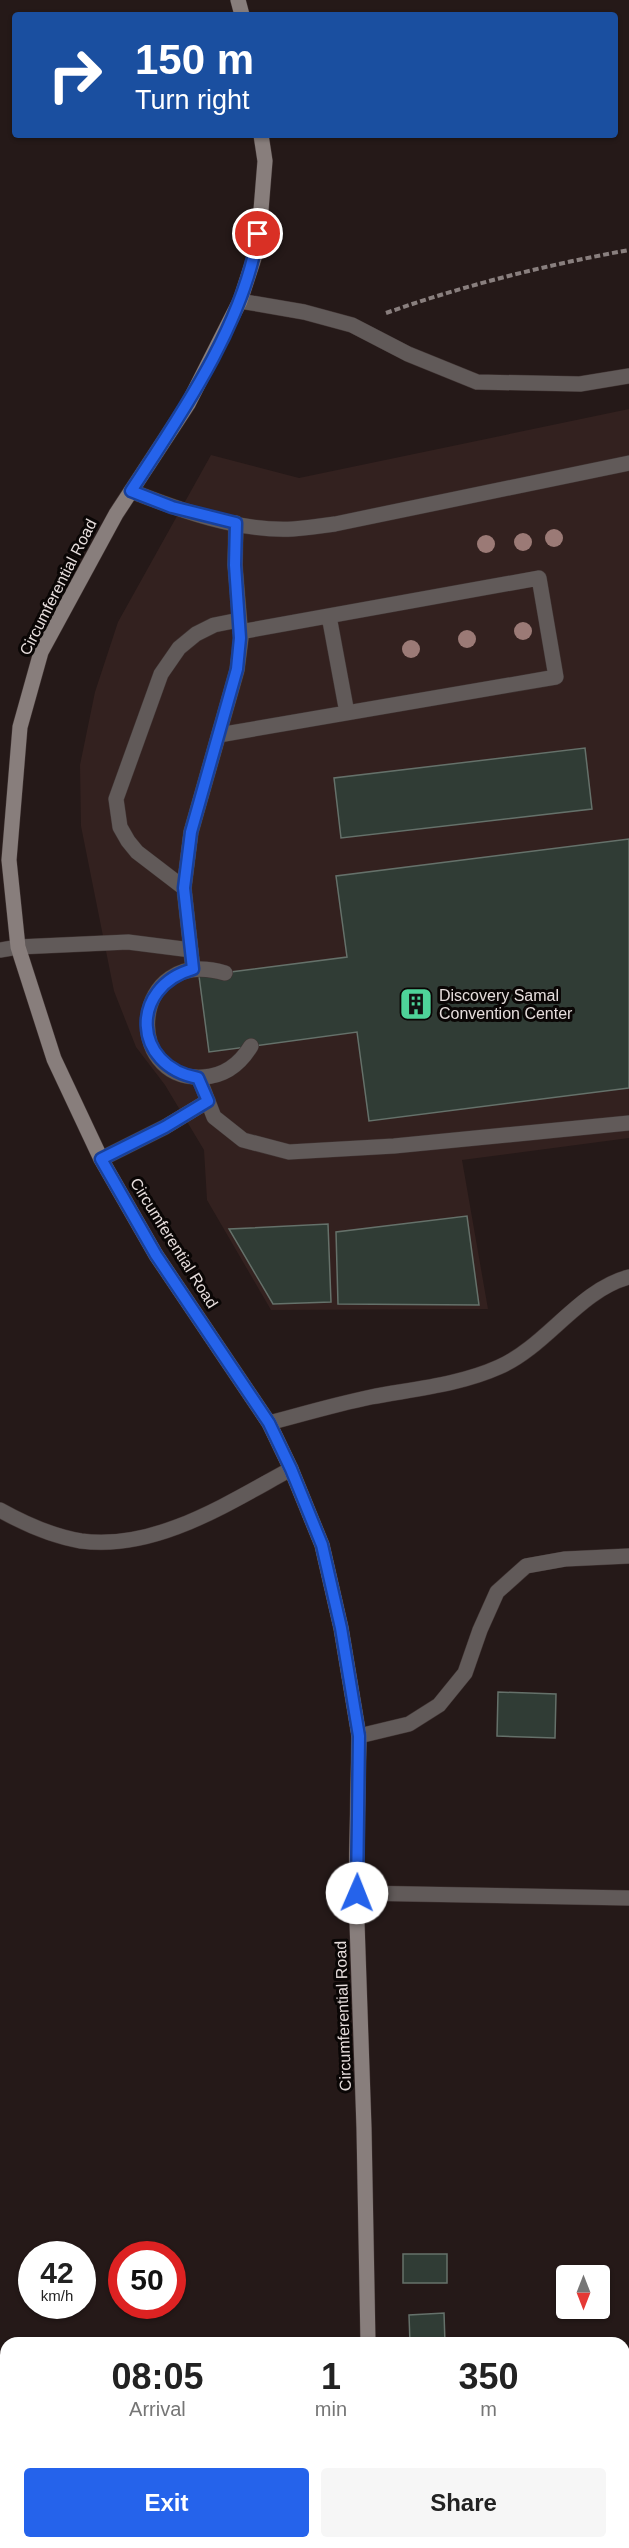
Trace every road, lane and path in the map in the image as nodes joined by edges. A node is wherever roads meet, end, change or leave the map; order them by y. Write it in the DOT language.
graph roads {
  1 [pos="261,138"];
  2 [pos="629,250"];
  3 [pos="240,301"];
  4 [pos="352,325"];
  5 [pos="629,376"];
  6 [pos="629,464"];
  7 [pos="131,491"];
  8 [pos="236,523"];
  9 [pos="329,616"];
  10 [pos="240,626"];
  11 [pos="347,713"];
  12 [pos="219,735"];
  13 [pos="184,888"];
  14 [pos="18,947"];
  15 [pos="0,950"];
  16 [pos="191,950"];
  17 [pos="193,969"];
  18 [pos="225,973"];
  19 [pos="251,1046"];
  20 [pos="198,1078"];
  21 [pos="208,1101"];
  22 [pos="629,1123"];
  23 [pos="101,1159"];
  24 [pos="629,1277"];
  25 [pos="269,1423"];
  26 [pos="291,1469"];
  27 [pos="0,1510"];
  28 [pos="629,1556"];
  29 [pos="359,1736"];
  30 [pos="357,1893"];
  31 [pos="629,1898"];
  32 [pos="368,2337"];
  1 -- 3 [label="main road, Circumferential Road"];
  2 -- 4 [label="path"];
  3 -- 4 [label="street"];
  3 -- 7 [label="main road, Circumferential Road"];
  4 -- 5 [label="street"];
  6 -- 8 [label="street"];
  7 -- 8 [label="street"];
  7 -- 14 [label="main road, Circumferential Road"];
  8 -- 10 [label="street"];
  9 -- 10 [label="street"];
  9 -- 11 [label="street"];
  9 -- 11 [label="street"];
  10 -- 12 [label="street"];
  10 -- 13 [label="street"];
  11 -- 12 [label="street"];
  12 -- 13 [label="street"];
  13 -- 16 [label="street"];
  14 -- 15 [label="street"];
  14 -- 16 [label="street"];
  14 -- 23 [label="main road, Circumferential Road"];
  16 -- 17 [label="street"];
  17 -- 18 [label="street"];
  17 -- 20 [label="street"];
  19 -- 20 [label="street"];
  20 -- 21 [label="street"];
  21 -- 22 [label="street"];
  21 -- 23 [label="street"];
  23 -- 25 [label="main road, Circumferential Road"];
  24 -- 25 [label="street"];
  25 -- 26 [label="main road, Circumferential Road"];
  26 -- 27 [label="street"];
  26 -- 29 [label="main road, Circumferential Road"];
  28 -- 29 [label="street"];
  29 -- 30 [label="main road, Circumferential Road"];
  30 -- 31 [label="street"];
  30 -- 32 [label="main road, Circumferential Road"];
}
